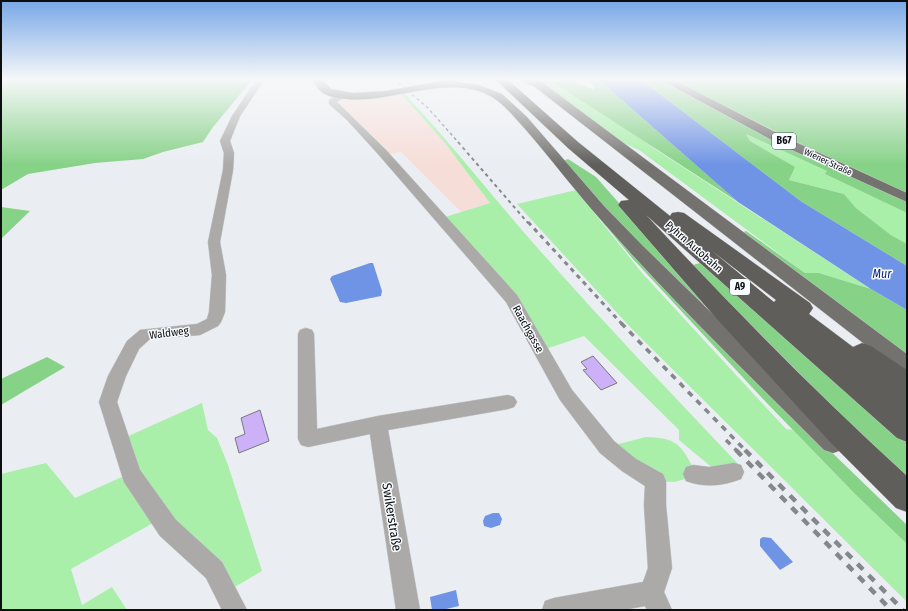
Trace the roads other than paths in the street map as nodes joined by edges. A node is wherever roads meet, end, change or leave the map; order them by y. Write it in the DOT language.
graph roads {
  1 [pos="242,108"];
  2 [pos="338,108"];
  3 [pos="513,108"];
  4 [pos="534,108"];
  5 [pos="539,108"];
  6 [pos="569,108"];
  7 [pos="719,108"];
  8 [pos="573,145"];
  9 [pos="907,198"];
  10 [pos="674,215"];
  11 [pos="306,334"];
  12 [pos="907,365"];
  13 [pos="907,383"];
  14 [pos="508,402"];
  15 [pos="907,404"];
  16 [pos="378,424"];
  17 [pos="907,430"];
  18 [pos="734,472"];
  19 [pos="693,474"];
  20 [pos="907,497"];
  21 [pos="907,513"];
  22 [pos="655,602"];
  23 [pos="235,610"];
  24 [pos="408,610"];
  25 [pos="556,610"];
  1 -- 23 [label="street, Waldweg"];
  2 -- 22 [label="street, Raachgasse"];
  3 -- 21 [label="main road"];
  4 -- 8 [label="highway, Pyhrn Autobahn / A9"];
  5 -- 10 [label="highway, Pyhrn Autobahn / A9"];
  6 -- 12 [label="main road"];
  7 -- 9 [label="main road, Wiener Straße / B67"];
  8 -- 17 [label="highway, Pyhrn Autobahn / A9"];
  8 -- 20 [label="highway"];
  10 -- 13 [label="highway"];
  10 -- 15 [label="highway, Pyhrn Autobahn / A9"];
  11 -- 16 [label="street"];
  14 -- 16 [label="street"];
  16 -- 24 [label="street, Swikerstraße"];
  18 -- 19 [label="street"];
  22 -- 25 [label="street, Raachgasse"];
}
